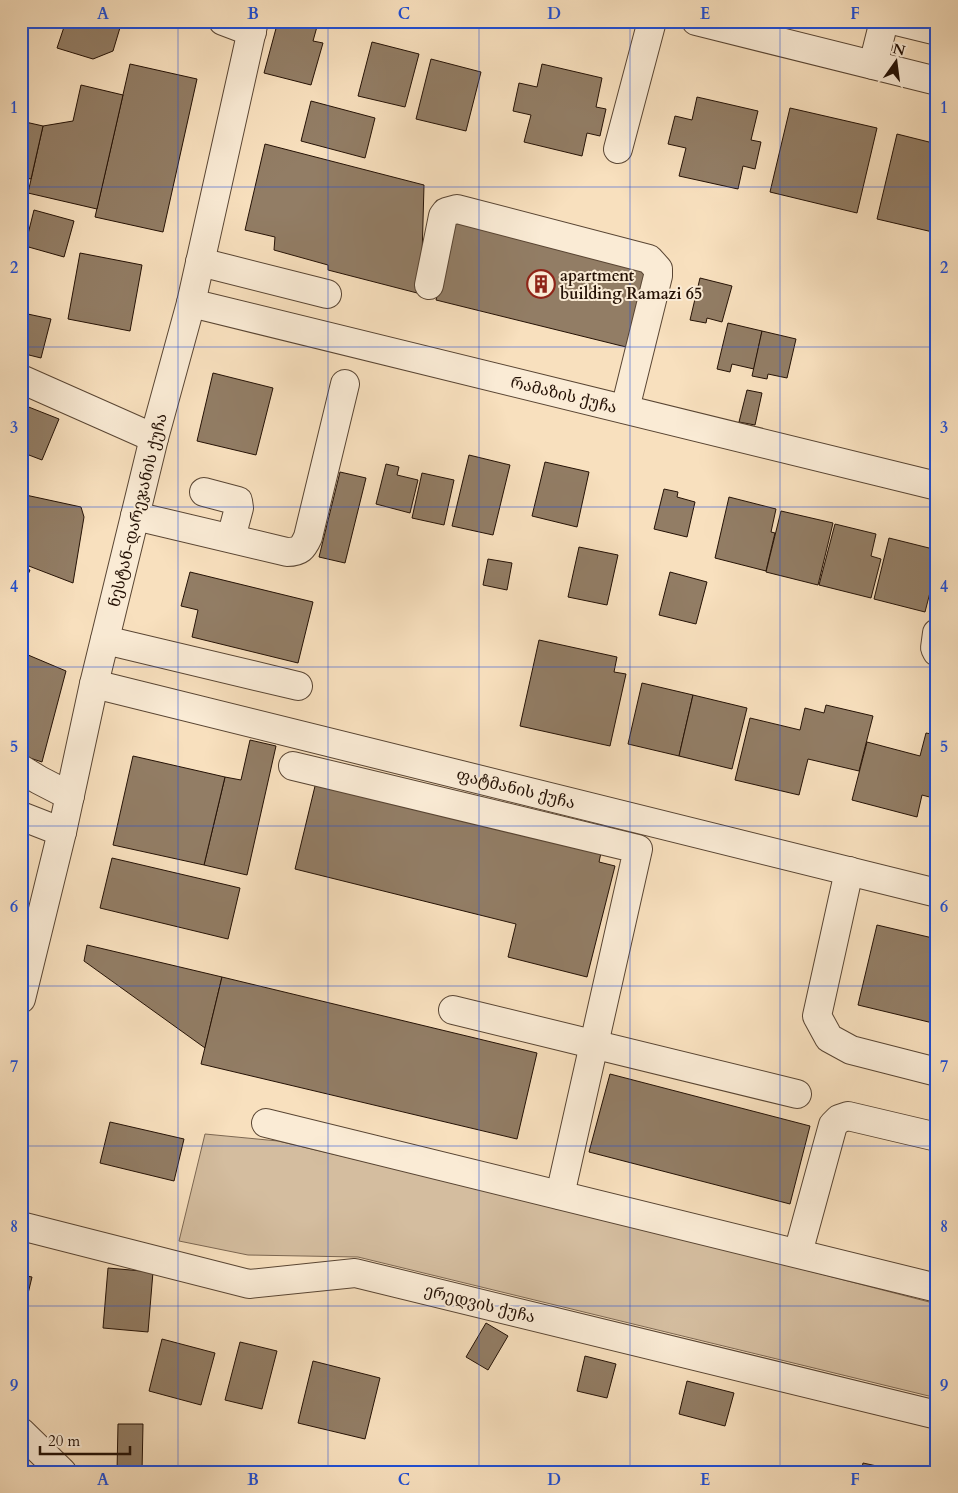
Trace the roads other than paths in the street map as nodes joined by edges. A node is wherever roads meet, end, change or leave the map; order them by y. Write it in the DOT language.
graph roads {
  1 [pos="223,21"];
  2 [pos="652,21"];
  3 [pos="697,21"];
  4 [pos="884,21"];
  5 [pos="896,21"];
  6 [pos="253,27"];
  7 [pos="937,31"];
  8 [pos="873,65"];
  9 [pos="937,81"];
  10 [pos="618,149"];
  11 [pos="200,262"];
  12 [pos="429,284"];
  13 [pos="327,294"];
  14 [pos="191,303"];
  15 [pos="21,379"];
  16 [pos="344,384"];
  17 [pos="625,409"];
  18 [pos="154,438"];
  19 [pos="937,486"];
  20 [pos="204,492"];
  21 [pos="135,516"];
  22 [pos="231,538"];
  23 [pos="937,633"];
  24 [pos="106,640"];
  25 [pos="937,652"];
  26 [pos="94,684"];
  27 [pos="298,686"];
  28 [pos="292,766"];
  29 [pos="21,769"];
  30 [pos="70,796"];
  31 [pos="21,816"];
  32 [pos="62,832"];
  33 [pos="849,871"];
  34 [pos="937,893"];
  35 [pos="21,999"];
  36 [pos="453,1010"];
  37 [pos="594,1044"];
  38 [pos="937,1072"];
  39 [pos="797,1094"];
  40 [pos="266,1123"];
  41 [pos="937,1136"];
  42 [pos="560,1195"];
  43 [pos="21,1226"];
  44 [pos="798,1254"];
  45 [pos="937,1288"];
  46 [pos="937,1415"];
  47 [pos="22,1435"];
  48 [pos="62,1472"];
  1 -- 6 [label="street"];
  2 -- 10 [label="street"];
  3 -- 8 [label="street"];
  4 -- 8 [label="street"];
  5 -- 7 [label="street"];
  6 -- 11 [label="street, ნესტან-დარეჯანის ქუჩა"];
  8 -- 9 [label="street"];
  11 -- 13 [label="street"];
  11 -- 14 [label="street, ნესტან-დარეჯანის ქუჩა"];
  12 -- 17 [label="street"];
  14 -- 17 [label="street, რამაზის ქუჩა"];
  14 -- 18 [label="street, ნესტან-დარეჯანის ქუჩა"];
  15 -- 18 [label="street"];
  16 -- 22 [label="street"];
  17 -- 19 [label="street, რამაზის ქუჩა"];
  18 -- 21 [label="street, ნესტან-დარეჯანის ქუჩა"];
  20 -- 22 [label="street"];
  21 -- 22 [label="street"];
  21 -- 24 [label="street, ნესტან-დარეჯანის ქუჩა"];
  23 -- 25 [label="street"];
  24 -- 26 [label="street, ნესტან-დარეჯანის ქუჩა"];
  24 -- 27 [label="street"];
  26 -- 30 [label="street, ნესტან-დარეჯანის ქუჩა"];
  26 -- 33 [label="street, ფატმანის ქუჩა"];
  28 -- 37 [label="street"];
  29 -- 30 [label="street"];
  30 -- 32 [label="street, ნესტან-დარეჯანის ქუჩა"];
  31 -- 32 [label="street"];
  32 -- 35 [label="street, ნესტან-დარეჯანის ქუჩა"];
  33 -- 34 [label="street, ფატმანის ქუჩა"];
  33 -- 38 [label="street"];
  36 -- 37 [label="street"];
  37 -- 39 [label="street"];
  37 -- 42 [label="street"];
  40 -- 42 [label="street"];
  41 -- 44 [label="street"];
  42 -- 44 [label="street"];
  43 -- 46 [label="street, ერედვის ქუჩა"];
  44 -- 45 [label="street"];
  47 -- 48 [label="street"];
}
